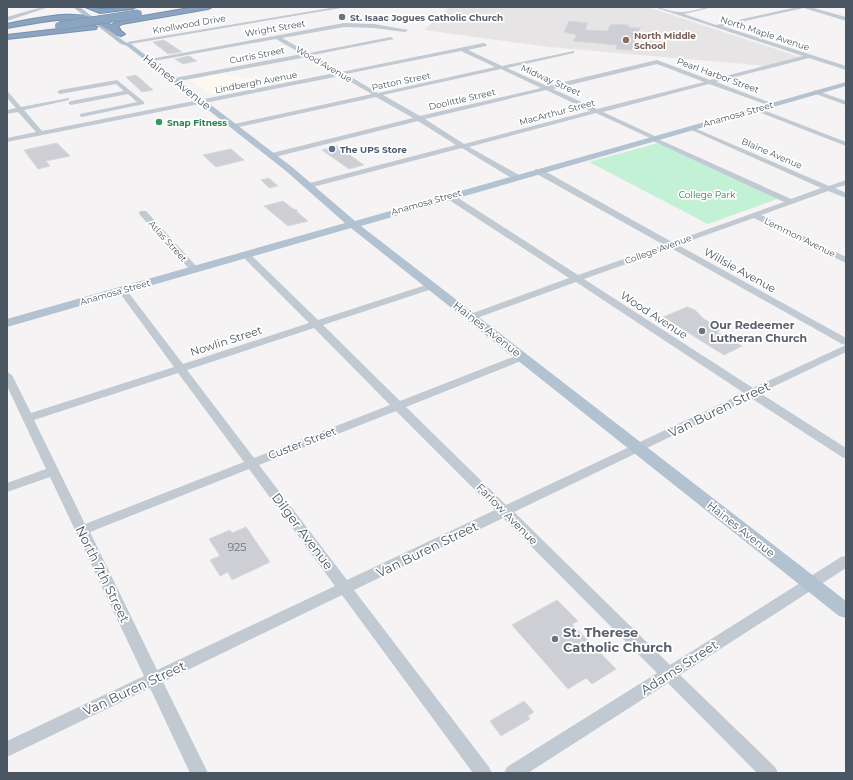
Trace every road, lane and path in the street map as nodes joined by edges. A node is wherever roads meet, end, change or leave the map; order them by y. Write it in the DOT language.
graph roads {
  1 [pos="47,7"];
  2 [pos="72,7"];
  3 [pos="76,7"];
  4 [pos="185,7"];
  5 [pos="208,7"];
  6 [pos="345,7"];
  7 [pos="656,7"];
  8 [pos="710,7"];
  9 [pos="804,7"];
  10 [pos="85,10"];
  11 [pos="136,10"];
  12 [pos="678,14"];
  13 [pos="149,16"];
  14 [pos="846,18"];
  15 [pos="7,19"];
  16 [pos="100,22"];
  17 [pos="22,23"];
  18 [pos="57,24"];
  19 [pos="7,26"];
  20 [pos="717,27"];
  21 [pos="7,29"];
  22 [pos="405,30"];
  23 [pos="7,33"];
  24 [pos="32,34"];
  25 [pos="7,37"];
  26 [pos="277,37"];
  27 [pos="391,39"];
  28 [pos="127,43"];
  29 [pos="484,45"];
  30 [pos="461,49"];
  31 [pos="572,52"];
  32 [pos="307,54"];
  33 [pos="809,56"];
  34 [pos="148,60"];
  35 [pos="657,62"];
  36 [pos="501,68"];
  37 [pos="846,68"];
  38 [pos="340,74"];
  39 [pos="174,80"];
  40 [pos="711,82"];
  41 [pos="846,84"];
  42 [pos="54,85"];
  43 [pos="547,88"];
  44 [pos="60,92"];
  45 [pos="130,92"];
  46 [pos="815,92"];
  47 [pos="7,94"];
  48 [pos="377,95"];
  49 [pos="69,101"];
  50 [pos="202,101"];
  51 [pos="846,103"];
  52 [pos="772,105"];
  53 [pos="20,108"];
  54 [pos="756,109"];
  55 [pos="598,111"];
  56 [pos="7,112"];
  57 [pos="82,115"];
  58 [pos="418,119"];
  59 [pos="90,123"];
  60 [pos="234,126"];
  61 [pos="690,128"];
  62 [pos="40,133"];
  63 [pos="654,138"];
  64 [pos="7,140"];
  65 [pos="846,144"];
  66 [pos="462,146"];
  67 [pos="271,156"];
  68 [pos="538,171"];
  69 [pos="516,177"];
  70 [pos="846,182"];
  71 [pos="309,186"];
  72 [pos="829,188"];
  73 [pos="449,196"];
  74 [pos="846,196"];
  75 [pos="791,202"];
  76 [pos="143,213"];
  77 [pos="754,215"];
  78 [pos="352,224"];
  79 [pos="670,245"];
  80 [pos="245,254"];
  81 [pos="846,260"];
  82 [pos="194,269"];
  83 [pos="576,279"];
  84 [pos="432,286"];
  85 [pos="122,290"];
  86 [pos="471,316"];
  87 [pos="7,323"];
  88 [pos="315,324"];
  89 [pos="846,342"];
  90 [pos="846,348"];
  91 [pos="522,357"];
  92 [pos="181,368"];
  93 [pos="7,375"];
  94 [pos="752,393"];
  95 [pos="398,406"];
  96 [pos="28,418"];
  97 [pos="638,448"];
  98 [pos="846,454"];
  99 [pos="252,463"];
  100 [pos="54,471"];
  101 [pos="7,488"];
  102 [pos="504,512"];
  103 [pos="82,530"];
  104 [pos="846,561"];
  105 [pos="810,583"];
  106 [pos="345,588"];
  107 [pos="846,611"];
  108 [pos="669,674"];
  109 [pos="153,679"];
  110 [pos="7,749"];
  111 [pos="199,773"];
  112 [pos="483,773"];
  113 [pos="513,773"];
  114 [pos="769,773"];
  1 -- 15 [label="street"];
  2 -- 17 [label="highway"];
  3 -- 10 [label="main road"];
  4 -- 11 [label="highway"];
  5 -- 13 [label="highway"];
  6 -- 28 [label="street, Knollwood Drive"];
  7 -- 12 [label="street, North Maple Avenue"];
  8 -- 12 [label="street"];
  9 -- 14 [label="street"];
  9 -- 20 [label="street"];
  10 -- 16 [label="highway"];
  11 -- 16 [label="highway"];
  11 -- 16 [label="highway"];
  11 -- 18 [label="highway, bridge"];
  12 -- 20 [label="street, North Maple Avenue"];
  13 -- 16 [label="highway"];
  13 -- 16 [label="highway"];
  16 -- 17 [label="highway"];
  16 -- 24 [label="highway"];
  16 -- 24 [label="highway"];
  16 -- 28 [label="main road, Haines Avenue"];
  16 -- 28 [label="main road"];
  17 -- 19 [label="highway"];
  18 -- 21 [label="highway"];
  18 -- 23 [label="highway"];
  20 -- 33 [label="street, North Maple Avenue"];
  22 -- 26 [label="street, Wright Street"];
  24 -- 25 [label="highway"];
  26 -- 32 [label="street, Wood Avenue"];
  26 -- 34 [label="street, Wright Street"];
  27 -- 32 [label="street, Curtis Street"];
  28 -- 34 [label="main road, Haines Avenue"];
  29 -- 30 [label="street, Lindbergh Avenue"];
  30 -- 36 [label="street, Midway Street"];
  30 -- 38 [label="street, Lindbergh Avenue"];
  31 -- 36 [label="street, Patton Street"];
  32 -- 38 [label="street, Wood Avenue"];
  32 -- 39 [label="street, Curtis Street"];
  33 -- 37 [label="street, North Maple Avenue"];
  33 -- 40 [label="street, MacArthur Street"];
  34 -- 39 [label="main road, Haines Avenue"];
  35 -- 40 [label="street, Pearl Harbor Street"];
  35 -- 43 [label="street, Doolittle Street"];
  36 -- 43 [label="street, Midway Street"];
  36 -- 48 [label="street, Patton Street"];
  38 -- 48 [label="street, Wood Avenue"];
  38 -- 50 [label="street, Lindbergh Avenue"];
  39 -- 50 [label="main road, Haines Avenue"];
  40 -- 52 [label="street, Pearl Harbor Street"];
  40 -- 55 [label="street, MacArthur Street"];
  41 -- 46 [label="main road, Anamosa Street"];
  42 -- 44 [label="street"];
  43 -- 55 [label="street, Midway Street"];
  43 -- 58 [label="street, Doolittle Street"];
  44 -- 45 [label="street"];
  44 -- 49 [label="street"];
  45 -- 49 [label="street"];
  45 -- 57 [label="street"];
  46 -- 51 [label="street"];
  46 -- 52 [label="main road, Anamosa Street"];
  47 -- 53 [label="street"];
  48 -- 58 [label="street, Wood Avenue"];
  48 -- 60 [label="street, Patton Street"];
  49 -- 53 [label="street"];
  49 -- 57 [label="street"];
  50 -- 59 [label="street, Lindbergh Avenue"];
  50 -- 60 [label="main road, Haines Avenue"];
  52 -- 54 [label="main road, Anamosa Street"];
  53 -- 56 [label="street"];
  53 -- 62 [label="street"];
  54 -- 61 [label="main road, Anamosa Street"];
  54 -- 65 [label="street"];
  55 -- 63 [label="street, Midway Street"];
  55 -- 66 [label="street, MacArthur Street"];
  57 -- 59 [label="street"];
  58 -- 66 [label="street, Wood Avenue"];
  58 -- 67 [label="street, Doolittle Street"];
  59 -- 62 [label="street, Lindbergh Avenue"];
  60 -- 67 [label="main road, Haines Avenue"];
  61 -- 63 [label="main road, Anamosa Street"];
  61 -- 72 [label="street, Blaine Avenue"];
  62 -- 64 [label="street, Lindbergh Avenue"];
  63 -- 68 [label="main road, Anamosa Street"];
  63 -- 75 [label="street, Midway Street"];
  66 -- 69 [label="street, Wood Avenue"];
  66 -- 71 [label="street, MacArthur Street"];
  67 -- 71 [label="main road, Haines Avenue"];
  68 -- 69 [label="main road, Anamosa Street"];
  68 -- 79 [label="street, Willsie Avenue"];
  69 -- 73 [label="main road, Anamosa Street"];
  70 -- 72 [label="street, College Avenue"];
  71 -- 78 [label="main road, Haines Avenue"];
  72 -- 74 [label="street, Blaine Avenue"];
  72 -- 75 [label="street, College Avenue"];
  73 -- 78 [label="main road, Anamosa Street"];
  73 -- 83 [label="street, Wood Avenue"];
  75 -- 77 [label="street, College Avenue"];
  76 -- 82 [label="street, Atlas Street"];
  77 -- 79 [label="street, College Avenue"];
  77 -- 81 [label="street, Lemmon Avenue"];
  78 -- 80 [label="main road, Anamosa Street"];
  78 -- 84 [label="main road, Haines Avenue"];
  79 -- 83 [label="street, College Avenue"];
  79 -- 89 [label="street, Willsie Avenue"];
  80 -- 82 [label="main road, Anamosa Street"];
  80 -- 88 [label="street, Farlow Avenue"];
  82 -- 85 [label="main road, Anamosa Street"];
  83 -- 86 [label="street, College Avenue"];
  83 -- 94 [label="street, Wood Avenue"];
  84 -- 86 [label="main road, Haines Avenue"];
  84 -- 88 [label="street, Nowlin Street"];
  85 -- 87 [label="main road, Anamosa Street"];
  85 -- 92 [label="street, Dilger Avenue"];
  86 -- 91 [label="main road, Haines Avenue"];
  88 -- 92 [label="street, Nowlin Street"];
  88 -- 95 [label="street, Farlow Avenue"];
  90 -- 94 [label="street, Van Buren Street"];
  91 -- 95 [label="street, Custer Street"];
  91 -- 97 [label="main road, Haines Avenue"];
  92 -- 96 [label="street, Nowlin Street"];
  92 -- 99 [label="street, Dilger Avenue"];
  93 -- 96 [label="street, North 7th Street"];
  94 -- 97 [label="street, Van Buren Street"];
  94 -- 98 [label="street, Wood Avenue"];
  95 -- 99 [label="street, Custer Street"];
  95 -- 102 [label="street, Farlow Avenue"];
  96 -- 100 [label="street, North 7th Street"];
  97 -- 102 [label="street, Van Buren Street"];
  97 -- 105 [label="main road, Haines Avenue"];
  99 -- 103 [label="street, Custer Street"];
  99 -- 106 [label="street, Dilger Avenue"];
  100 -- 101 [label="street"];
  100 -- 103 [label="street, North 7th Street"];
  102 -- 106 [label="street, Van Buren Street"];
  102 -- 108 [label="street, Farlow Avenue"];
  103 -- 109 [label="street, North 7th Street"];
  104 -- 105 [label="street, Adams Street"];
  105 -- 107 [label="main road, Haines Avenue"];
  105 -- 108 [label="street, Adams Street"];
  106 -- 109 [label="street, Van Buren Street"];
  106 -- 112 [label="street, Dilger Avenue"];
  108 -- 113 [label="street, Adams Street"];
  108 -- 114 [label="street, Farlow Avenue"];
  109 -- 110 [label="street, Van Buren Street"];
  109 -- 111 [label="street, North 7th Street"];
}
